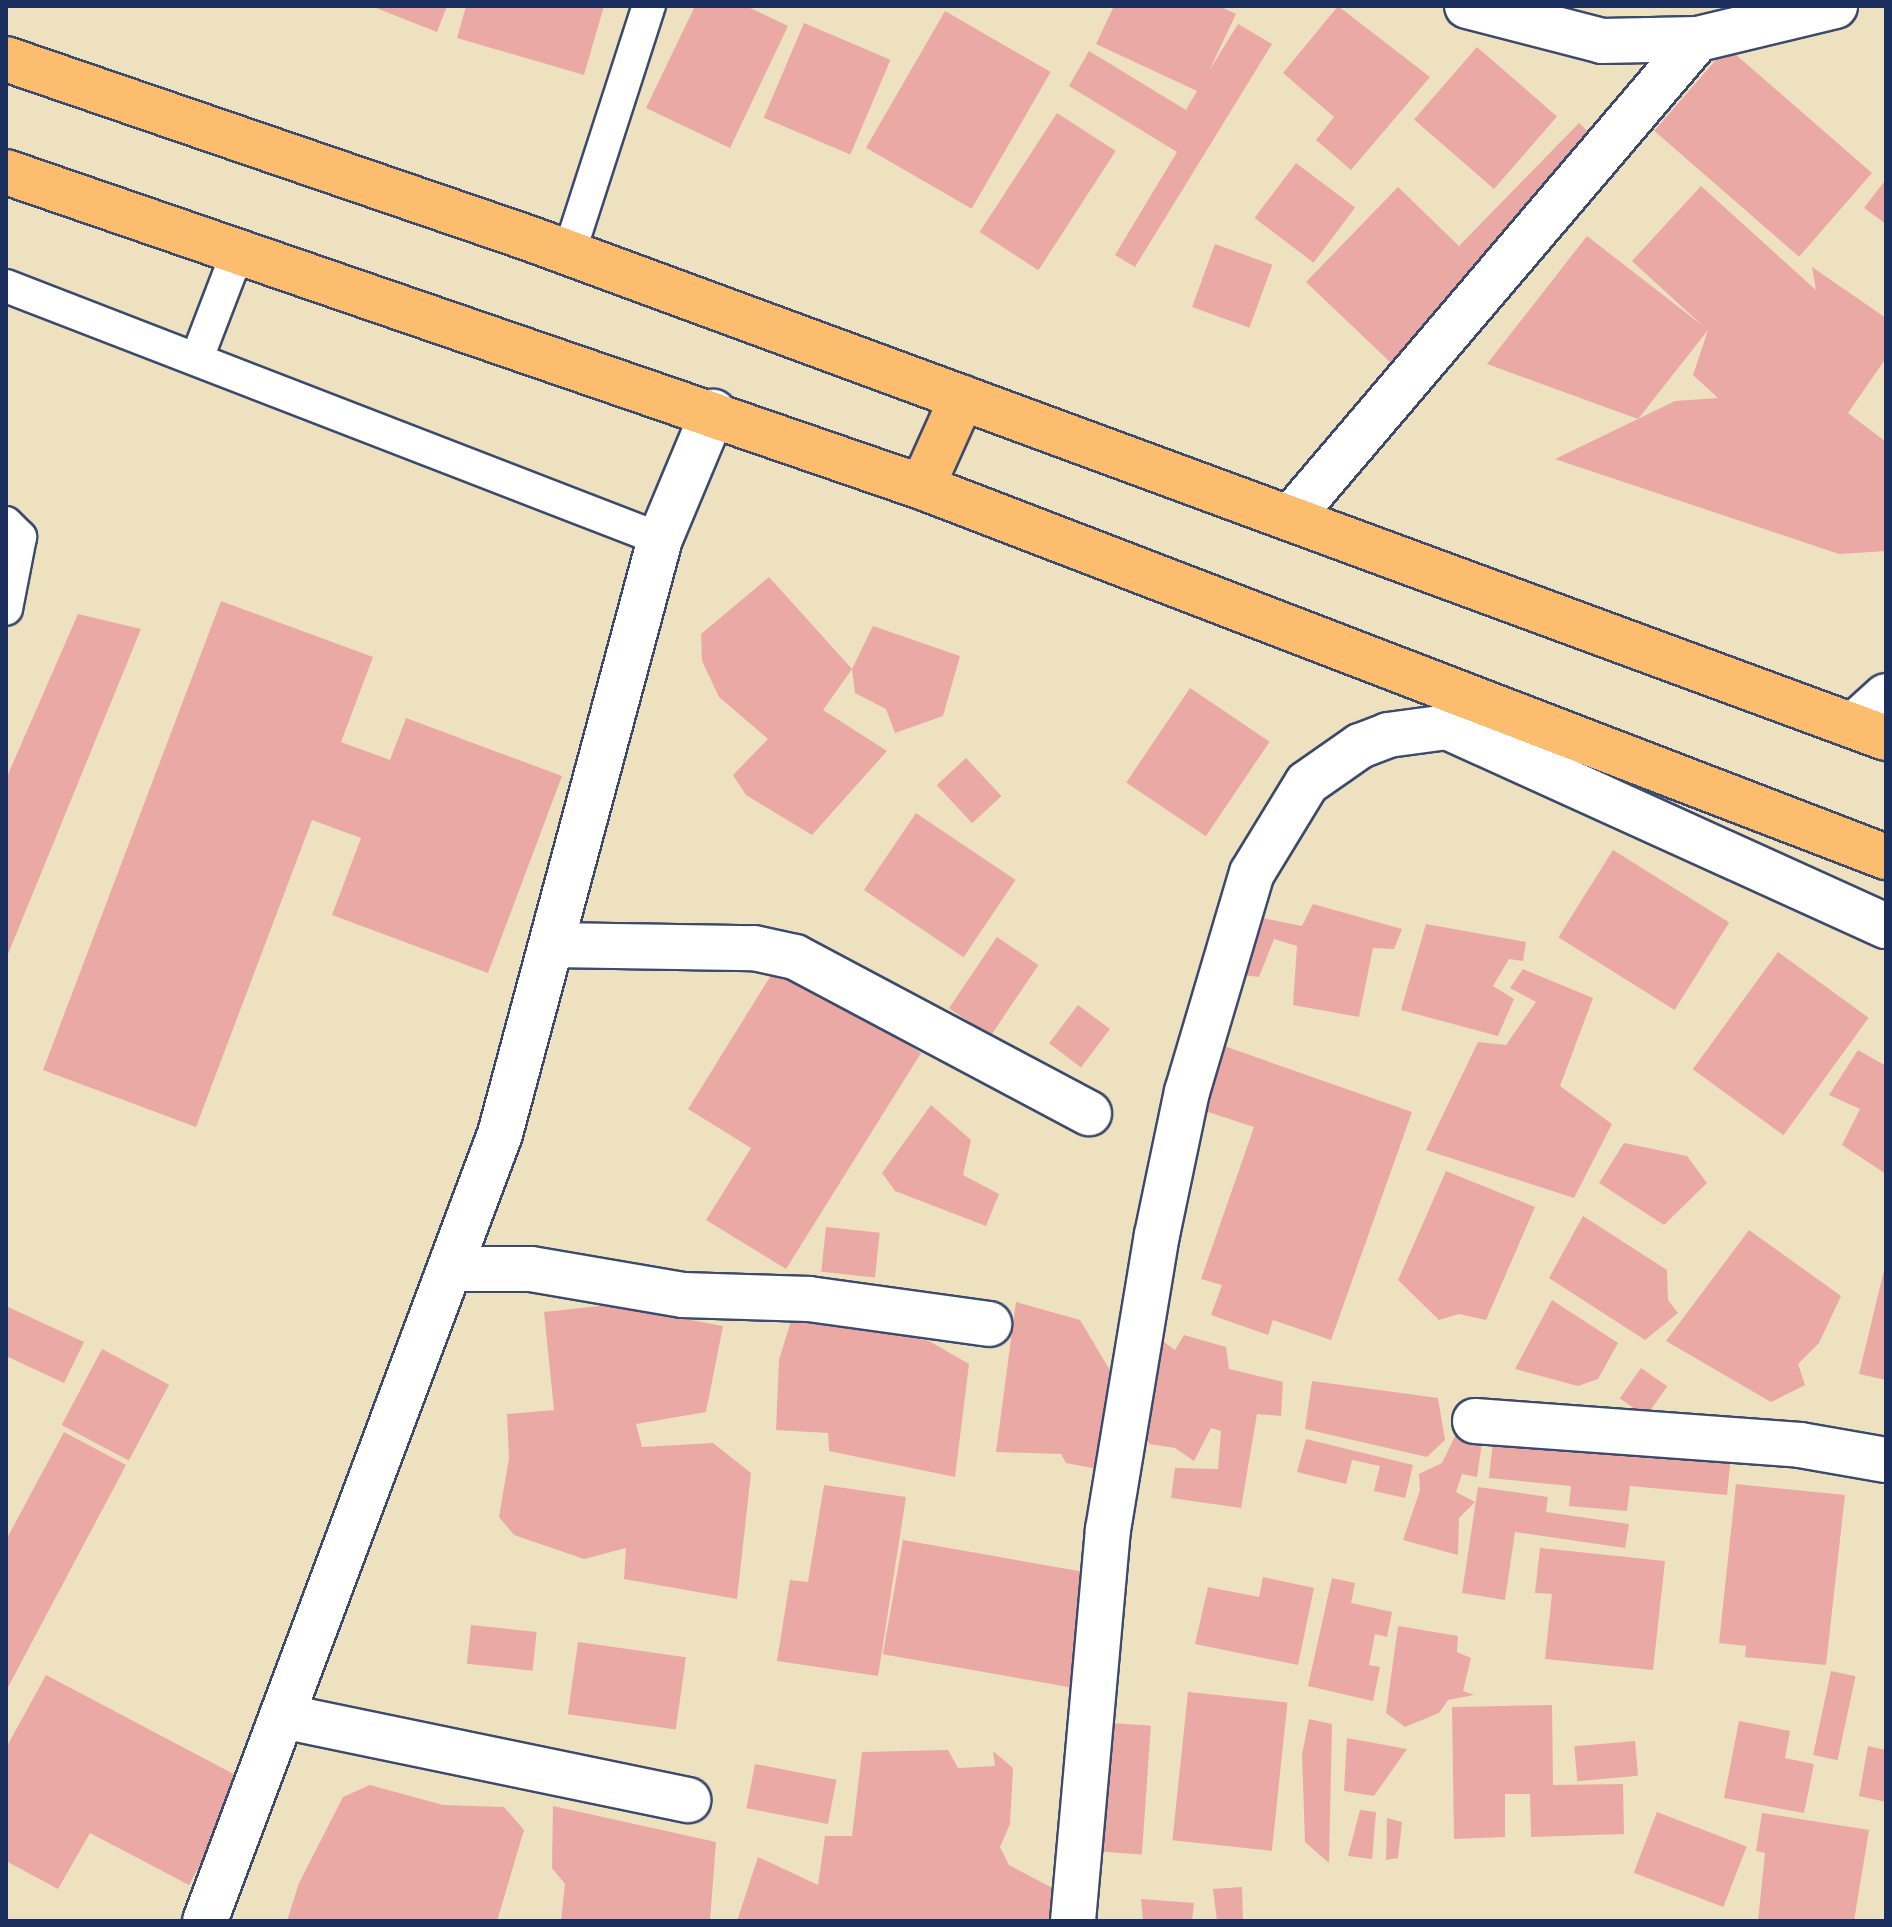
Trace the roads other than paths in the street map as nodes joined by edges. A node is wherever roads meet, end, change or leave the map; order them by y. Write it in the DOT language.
graph roads {
  1 [pos="649,6"];
  2 [pos="1467,6"];
  3 [pos="1835,6"];
  4 [pos="1698,39"];
  5 [pos="6,59"];
  6 [pos="6,172"];
  7 [pos="238,251"];
  8 [pos="569,253"];
  9 [pos="6,286"];
  10 [pos="197,358"];
  11 [pos="962,398"];
  12 [pos="713,412"];
  13 [pos="922,487"];
  14 [pos="1292,516"];
  15 [pos="6,523"];
  16 [pos="660,539"];
  17 [pos="6,609"];
  18 [pos="1886,696"];
  19 [pos="1870,731"];
  20 [pos="1886,857"];
  21 [pos="1886,926"];
  22 [pos="553,945"];
  23 [pos="1089,1113"];
  24 [pos="450,1269"];
  25 [pos="989,1324"];
  26 [pos="1475,1421"];
  27 [pos="1886,1460"];
  28 [pos="282,1716"];
  29 [pos="688,1800"];
  30 [pos="205,1921"];
  31 [pos="1073,1921"];
  1 -- 8 [label="lane"];
  2 -- 4 [label="street"];
  3 -- 4 [label="street"];
  4 -- 14 [label="street"];
  5 -- 8 [label="main road"];
  6 -- 7 [label="main road"];
  7 -- 10 [label="lane"];
  7 -- 12 [label="main road"];
  8 -- 11 [label="main road"];
  9 -- 10 [label="lane"];
  10 -- 16 [label="lane"];
  11 -- 13 [label="main road"];
  11 -- 14 [label="main road"];
  12 -- 13 [label="main road"];
  12 -- 16 [label="street"];
  13 -- 20 [label="main road"];
  14 -- 19 [label="main road"];
  15 -- 17 [label="lane"];
  16 -- 22 [label="street"];
  18 -- 19 [label="street"];
  21 -- 31 [label="street"];
  22 -- 23 [label="street"];
  22 -- 24 [label="street"];
  24 -- 25 [label="street"];
  24 -- 28 [label="street"];
  26 -- 27 [label="street"];
  28 -- 29 [label="street"];
  28 -- 30 [label="street"];
}
